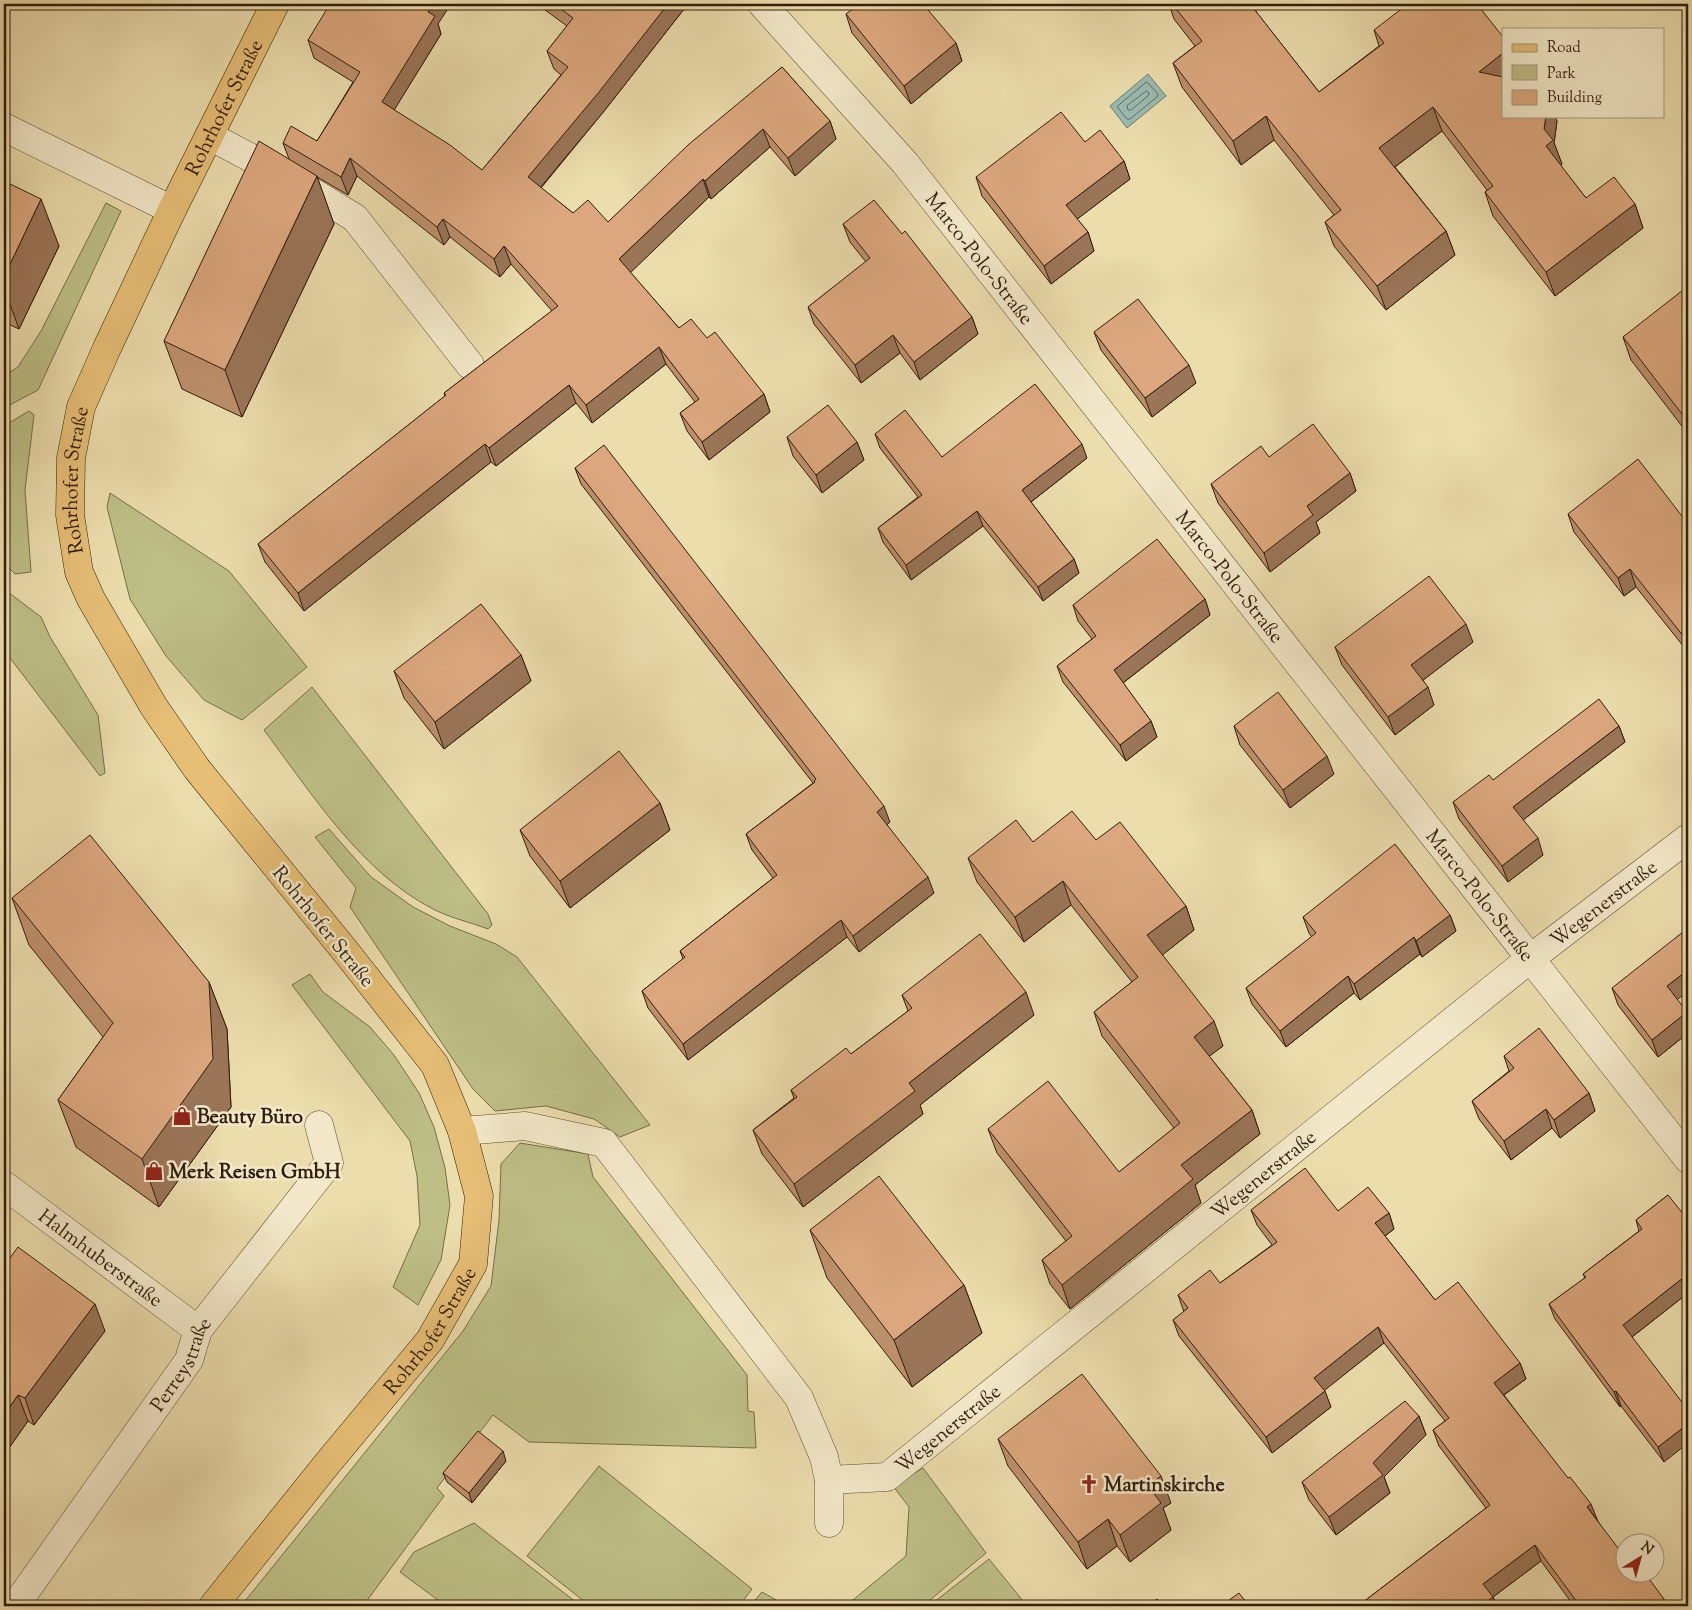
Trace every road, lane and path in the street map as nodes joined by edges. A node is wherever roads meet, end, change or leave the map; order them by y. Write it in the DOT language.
graph roads {
  1 [pos="275,4"];
  2 [pos="762,4"];
  3 [pos="4,126"];
  4 [pos="210,136"];
  5 [pos="172,210"];
  6 [pos="470,366"];
  7 [pos="1688,838"];
  8 [pos="1531,958"];
  9 [pos="318,1124"];
  10 [pos="462,1131"];
  11 [pos="1688,1159"];
  12 [pos="4,1185"];
  13 [pos="198,1330"];
  14 [pos="829,1480"];
  15 [pos="829,1523"];
  16 [pos="17,1606"];
  17 [pos="213,1606"];
  1 -- 4 [label="main road, Rohrhofer Straße"];
  2 -- 8 [label="street, Marco-Polo-Straße"];
  3 -- 5 [label="street"];
  4 -- 5 [label="main road, Rohrhofer Straße"];
  4 -- 6 [label="street"];
  5 -- 10 [label="main road, Rohrhofer Straße"];
  7 -- 8 [label="street, Wegenerstraße"];
  8 -- 11 [label="street, Marco-Polo-Straße"];
  8 -- 14 [label="street, Wegenerstraße"];
  9 -- 13 [label="street, Perreystraße"];
  10 -- 14 [label="street"];
  10 -- 17 [label="main road, Rohrhofer Straße"];
  12 -- 13 [label="street, Halmhuberstraße"];
  13 -- 16 [label="street, Perreystraße"];
  14 -- 15 [label="street"];
}
